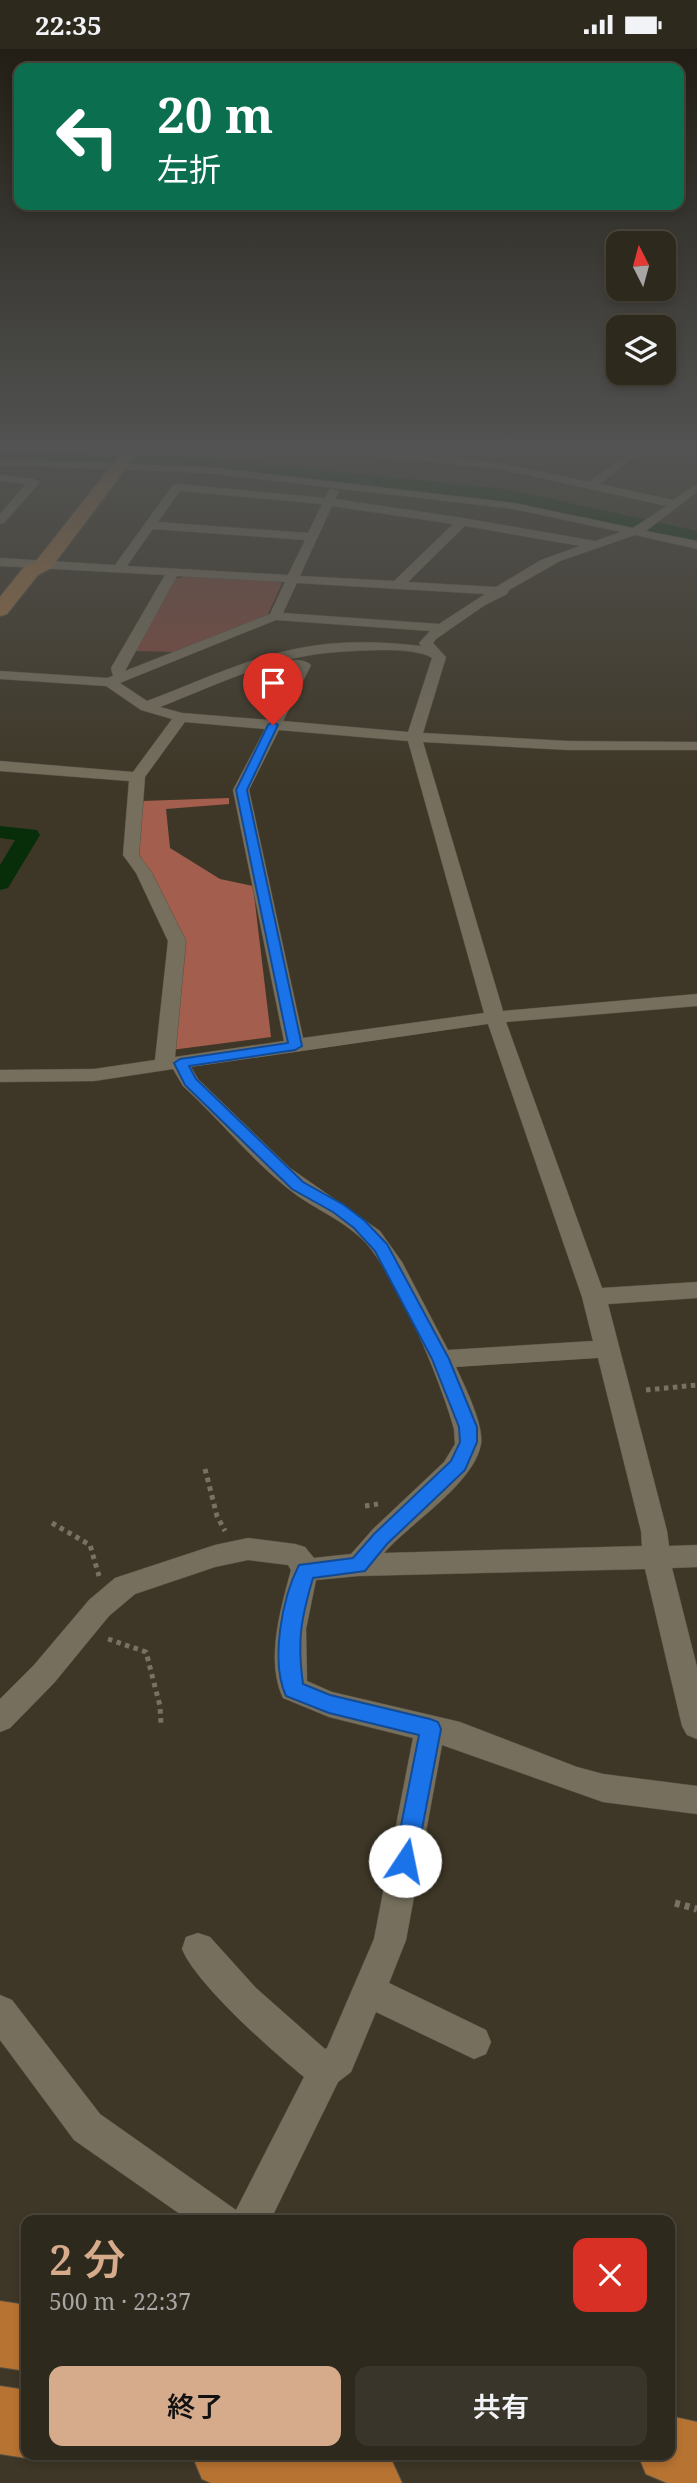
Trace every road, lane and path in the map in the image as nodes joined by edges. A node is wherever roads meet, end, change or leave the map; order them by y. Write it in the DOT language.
graph roads {
  1 [pos="44,564"];
  2 [pos="43,565"];
  3 [pos="55,565"];
  4 [pos="121,565"];
  5 [pos="299,565"];
  6 [pos="418,565"];
  7 [pos="543,565"];
  8 [pos="118,568"];
  9 [pos="174,571"];
  10 [pos="293,578"];
  11 [pos="397,585"];
  12 [pos="503,591"];
  13 [pos="0,610"];
  14 [pos="275,616"];
  15 [pos="441,628"];
  16 [pos="0,634"];
  17 [pos="430,651"];
  18 [pos="289,663"];
  19 [pos="0,675"];
  20 [pos="115,680"];
  21 [pos="146,707"];
  22 [pos="181,717"];
  23 [pos="273,725"];
  24 [pos="414,737"];
  25 [pos="697,745"];
  26 [pos="0,766"];
  27 [pos="137,777"];
  28 [pos="697,1000"];
  29 [pos="495,1017"];
  30 [pos="295,1046"];
  31 [pos="172,1065"];
  32 [pos="0,1076"];
  33 [pos="697,1290"];
  34 [pos="594,1297"];
  35 [pos="608,1349"];
  36 [pos="441,1359"];
  37 [pos="697,1385"];
  38 [pos="619,1391"];
  39 [pos="205,1469"];
  40 [pos="52,1523"];
  41 [pos="235,1550"];
  42 [pos="697,1556"];
  43 [pos="656,1557"];
  44 [pos="358,1565"];
  45 [pos="305,1570"];
  46 [pos="111,1596"];
  47 [pos="82,1628"];
  48 [pos="0,1719"];
  49 [pos="161,1724"];
  50 [pos="697,1726"];
  51 [pos="430,1729"];
  52 [pos="697,1800"];
  53 [pos="675,1903"];
  54 [pos="697,1909"];
  55 [pos="198,1949"];
  56 [pos="369,1991"];
  57 [pos="0,2013"];
  58 [pos="474,2042"];
  59 [pos="326,2070"];
  60 [pos="213,2215"];
  61 [pos="253,2215"];
  62 [pos="0,2334"];
  63 [pos="21,2337"];
  64 [pos="0,2420"];
  65 [pos="21,2423"];
  66 [pos="675,2451"];
  67 [pos="697,2456"];
  68 [pos="251,2460"];
  69 [pos="368,2483"];
  1 -- 16 [label="main road"];
  2 -- 13 [label="main road"];
  3 -- 8 [label="street"];
  4 -- 8 [label="street"];
  5 -- 10 [label="street"];
  6 -- 11 [label="street"];
  7 -- 12 [label="street"];
  8 -- 9 [label="street"];
  9 -- 10 [label="street"];
  9 -- 20 [label="street"];
  10 -- 11 [label="street"];
  10 -- 14 [label="street"];
  11 -- 12 [label="street"];
  12 -- 15 [label="street"];
  14 -- 15 [label="street"];
  14 -- 20 [label="street"];
  15 -- 17 [label="street"];
  17 -- 21 [label="street"];
  17 -- 24 [label="street"];
  18 -- 23 [label="street"];
  19 -- 20 [label="street"];
  20 -- 21 [label="street"];
  21 -- 22 [label="street"];
  22 -- 23 [label="street"];
  22 -- 27 [label="street"];
  23 -- 24 [label="street"];
  23 -- 30 [label="street"];
  24 -- 25 [label="street"];
  24 -- 29 [label="street"];
  26 -- 27 [label="street"];
  27 -- 31 [label="street"];
  28 -- 29 [label="street"];
  29 -- 30 [label="street"];
  29 -- 34 [label="street"];
  30 -- 31 [label="street"];
  31 -- 32 [label="street"];
  31 -- 36 [label="street"];
  33 -- 34 [label="street"];
  34 -- 35 [label="street"];
  35 -- 36 [label="street"];
  35 -- 38 [label="street"];
  36 -- 44 [label="street"];
  37 -- 38 [label="path"];
  38 -- 43 [label="street"];
  39 -- 41 [label="path"];
  40 -- 46 [label="path"];
  41 -- 45 [label="street"];
  41 -- 46 [label="street"];
  42 -- 43 [label="street"];
  43 -- 44 [label="street"];
  43 -- 50 [label="street"];
  44 -- 45 [label="street"];
  45 -- 51 [label="street"];
  46 -- 47 [label="street"];
  47 -- 48 [label="street"];
  47 -- 49 [label="path"];
  51 -- 52 [label="street"];
  51 -- 56 [label="street"];
  53 -- 54 [label="path"];
  55 -- 59 [label="street"];
  56 -- 58 [label="street"];
  56 -- 59 [label="street"];
  57 -- 60 [label="street"];
  59 -- 61 [label="street"];
  62 -- 63 [label="highway"];
  64 -- 65 [label="highway"];
  66 -- 67 [label="highway"];
  68 -- 69 [label="highway"];
}
